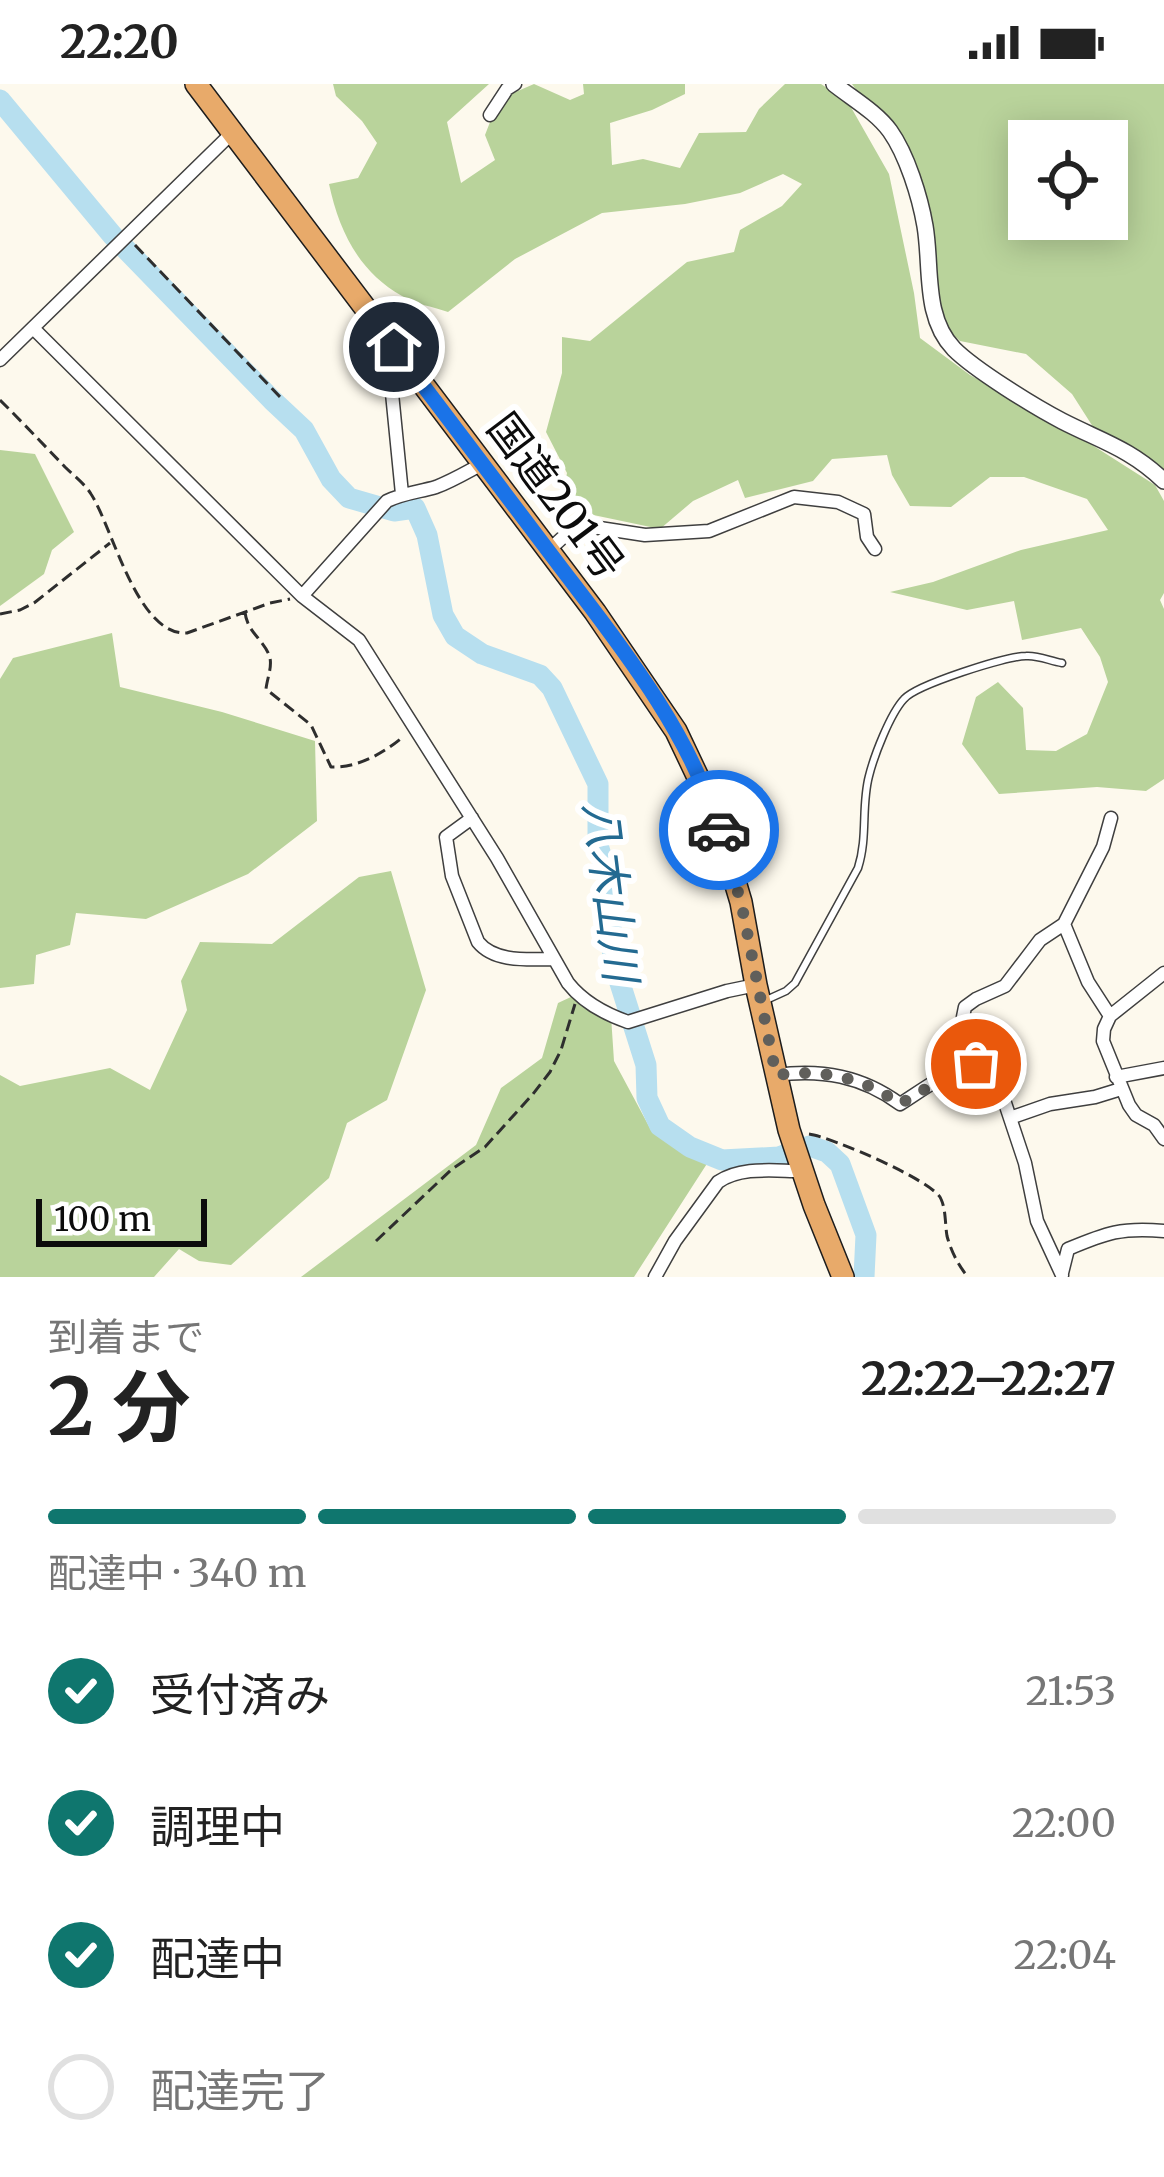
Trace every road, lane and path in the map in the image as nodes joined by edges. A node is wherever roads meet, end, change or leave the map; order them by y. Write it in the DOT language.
graph roads {
  1 [pos="196,84"];
  2 [pos="515,84"];
  3 [pos="834,84"];
  4 [pos="490,115"];
  5 [pos="233,132"];
  6 [pos="124,237"];
  7 [pos="33,328"];
  8 [pos="394,347"];
  9 [pos="0,360"];
  10 [pos="282,399"];
  11 [pos="0,400"];
  12 [pos="482,464"];
  13 [pos="1164,482"];
  14 [pos="402,494"];
  15 [pos="111,542"];
  16 [pos="875,549"];
  17 [pos="548,551"];
  18 [pos="302,596"];
  19 [pos="245,612"];
  20 [pos="0,614"];
  21 [pos="1062,663"];
  22 [pos="415,728"];
  23 [pos="472,818"];
  24 [pos="1112,818"];
  25 [pos="1064,924"];
  26 [pos="554,959"];
  27 [pos="1164,973"];
  28 [pos="759,994"];
  29 [pos="578,995"];
  30 [pos="1110,1016"];
  31 [pos="967,1066"];
  32 [pos="1164,1068"];
  33 [pos="776,1075"];
  34 [pos="1118,1083"];
  35 [pos="1010,1118"];
  36 [pos="1164,1139"];
  37 [pos="795,1152"];
  38 [pos="1164,1231"];
  39 [pos="376,1240"];
  40 [pos="1062,1276"];
  41 [pos="655,1277"];
  42 [pos="843,1277"];
  43 [pos="968,1277"];
  1 -- 5 [label="highway, 国道201号"];
  2 -- 4 [label="street"];
  3 -- 13 [label="street"];
  5 -- 6 [label="street"];
  5 -- 8 [label="highway, 国道201号"];
  6 -- 7 [label="street"];
  6 -- 10 [label="path"];
  7 -- 9 [label="street"];
  7 -- 18 [label="street"];
  8 -- 12 [label="highway, 国道201号"];
  8 -- 14 [label="street"];
  11 -- 15 [label="path"];
  12 -- 14 [label="street"];
  12 -- 17 [label="highway, 国道201号"];
  14 -- 18 [label="street"];
  15 -- 19 [label="path"];
  15 -- 20 [label="path"];
  16 -- 17 [label="street"];
  17 -- 28 [label="highway, 国道201号"];
  18 -- 19 [label="path"];
  18 -- 22 [label="street"];
  19 -- 22 [label="path"];
  21 -- 28 [label="lane"];
  22 -- 23 [label="street"];
  23 -- 26 [label="street"];
  23 -- 26 [label="street"];
  24 -- 25 [label="street"];
  25 -- 30 [label="street"];
  25 -- 31 [label="street"];
  26 -- 29 [label="street"];
  27 -- 30 [label="street"];
  28 -- 29 [label="street"];
  28 -- 33 [label="highway, 国道201号"];
  29 -- 39 [label="path"];
  30 -- 34 [label="street"];
  31 -- 33 [label="street"];
  31 -- 35 [label="street"];
  32 -- 34 [label="street"];
  33 -- 37 [label="highway, 国道201号"];
  34 -- 35 [label="street"];
  34 -- 36 [label="street"];
  35 -- 40 [label="street"];
  37 -- 41 [label="street"];
  37 -- 42 [label="highway, 国道201号"];
  37 -- 43 [label="path"];
  38 -- 40 [label="street"];
}
